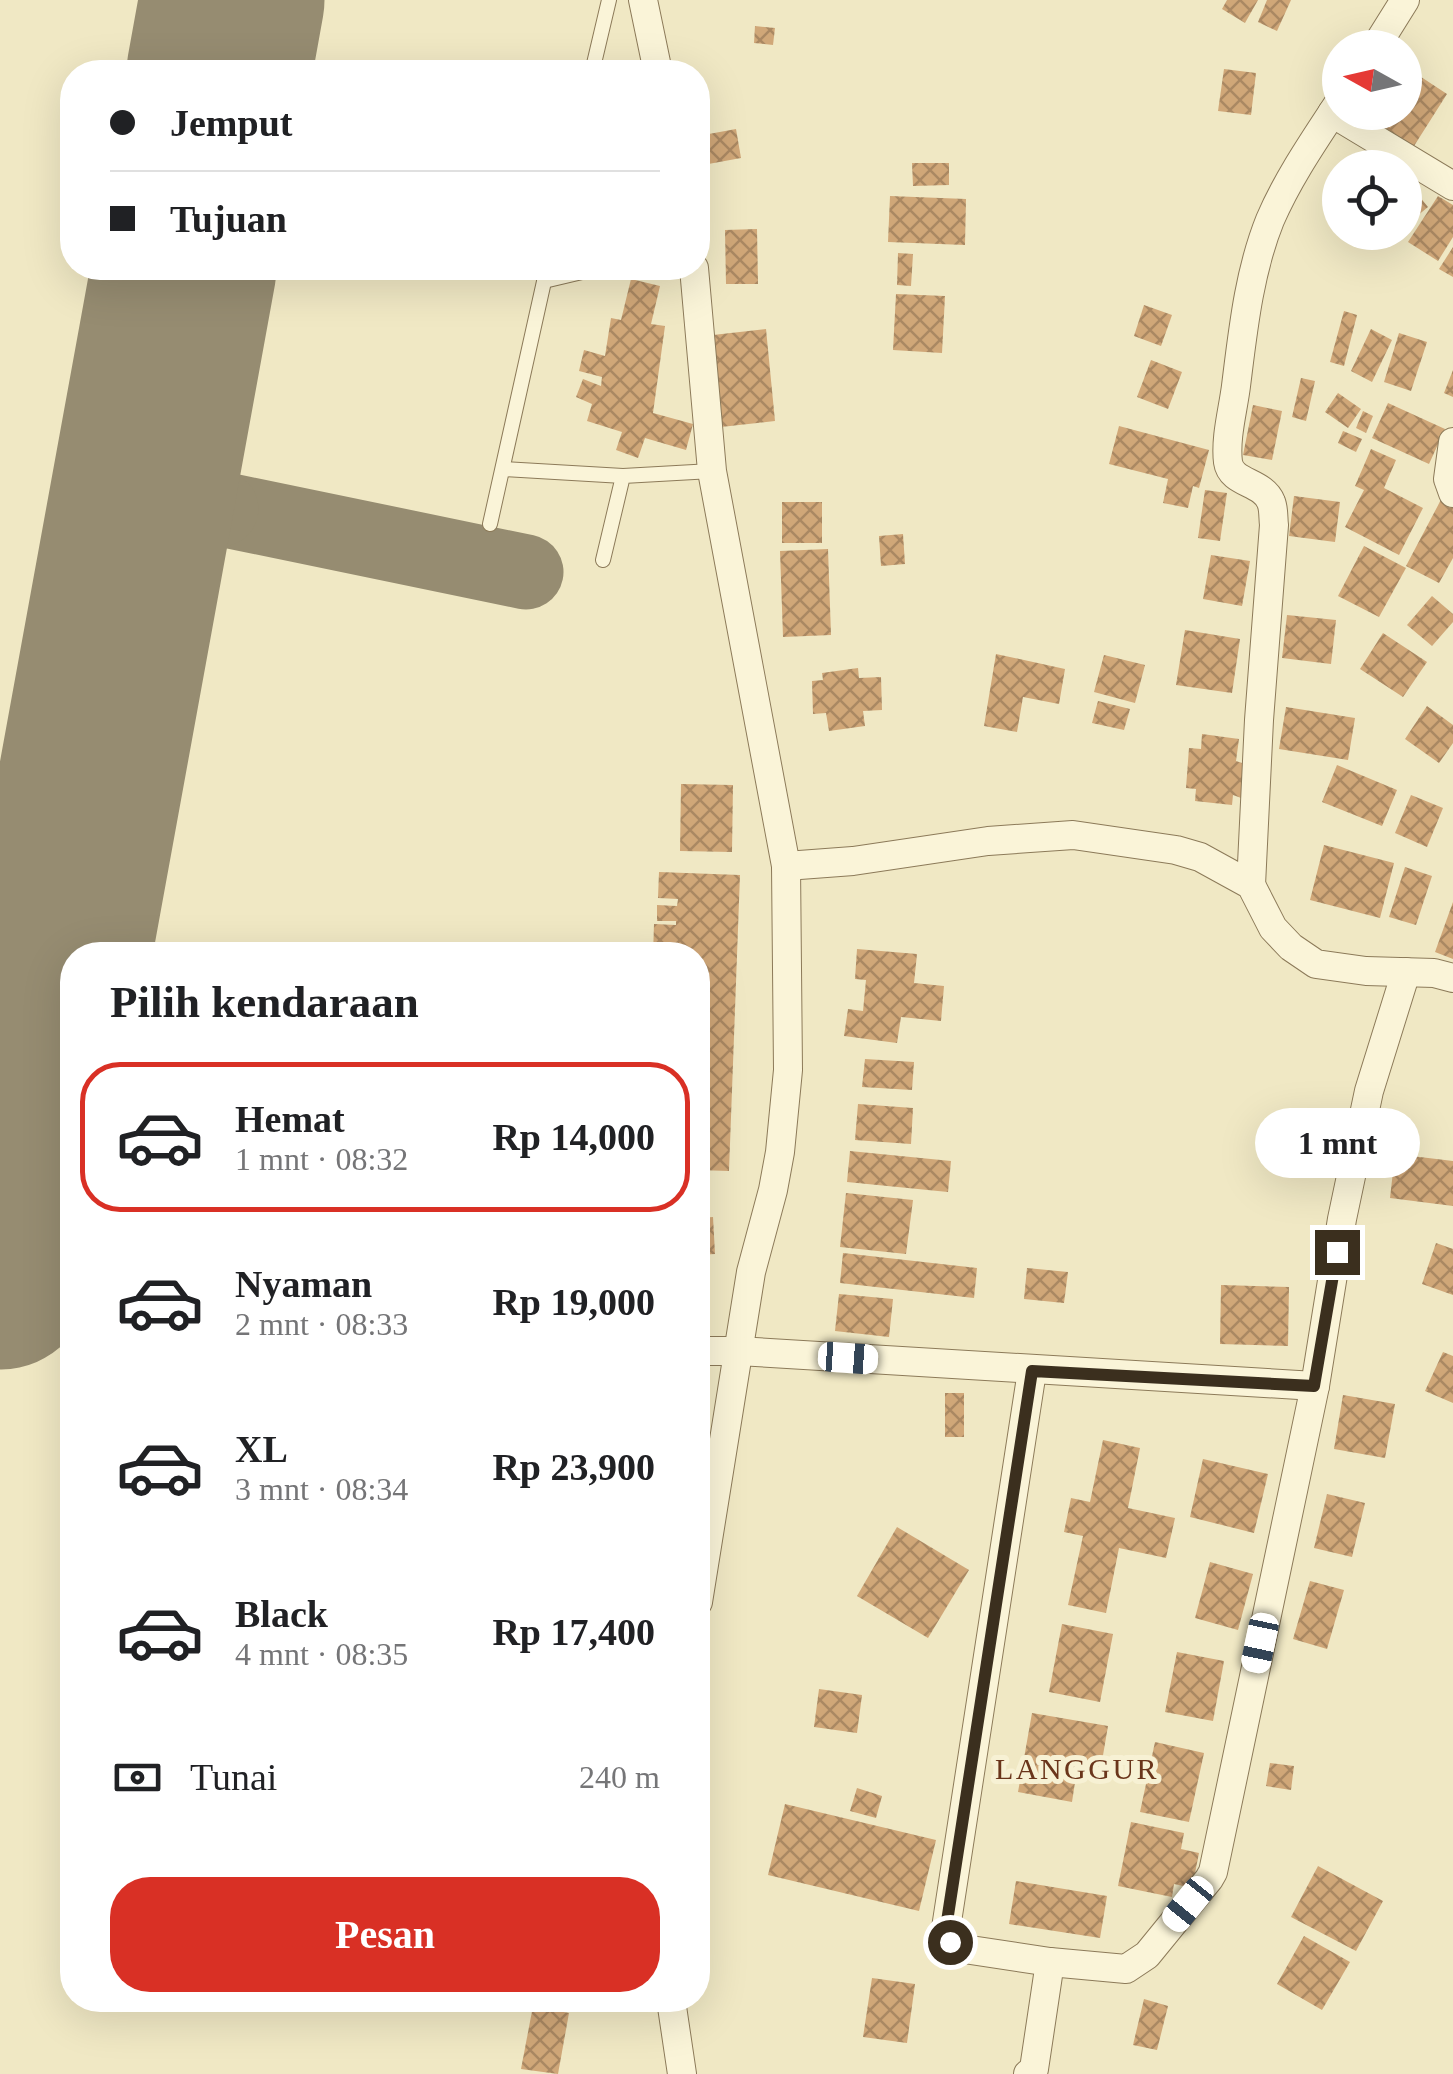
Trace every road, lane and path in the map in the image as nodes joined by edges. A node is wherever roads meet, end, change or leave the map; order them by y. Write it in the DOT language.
graph roads {
  1 [pos="609,0"];
  2 [pos="643,0"];
  3 [pos="1405,0"];
  4 [pos="1386,30"];
  5 [pos="595,60"];
  6 [pos="656,60"];
  7 [pos="1322,128"];
  8 [pos="1371,130"];
  9 [pos="1453,186"];
  10 [pos="545,280"];
  11 [pos="695,280"];
  12 [pos="1453,442"];
  13 [pos="503,469"];
  14 [pos="712,470"];
  15 [pos="623,476"];
  16 [pos="1453,493"];
  17 [pos="490,524"];
  18 [pos="604,560"];
  19 [pos="786,866"];
  20 [pos="1251,884"];
  21 [pos="1406,972"];
  22 [pos="1453,978"];
  23 [pos="710,1350"];
  24 [pos="738,1351"];
  25 [pos="1032,1371"];
  26 [pos="1314,1386"];
  27 [pos="710,1527"];
  28 [pos="1050,1962"];
  29 [pos="673,2012"];
  30 [pos="1032,2072"];
  31 [pos="682,2074"];
  1 -- 5 [label="lane"];
  2 -- 6 [label="street"];
  3 -- 4 [label="street"];
  7 -- 20 [label="street"];
  8 -- 9 [label="street"];
  10 -- 13 [label="lane"];
  11 -- 14 [label="street"];
  12 -- 16 [label="street"];
  13 -- 15 [label="lane"];
  13 -- 17 [label="lane"];
  14 -- 15 [label="lane"];
  14 -- 19 [label="street"];
  15 -- 18 [label="lane"];
  19 -- 20 [label="street"];
  19 -- 24 [label="street"];
  20 -- 21 [label="street"];
  21 -- 22 [label="street"];
  21 -- 26 [label="street"];
  23 -- 24 [label="street"];
  24 -- 25 [label="street"];
  24 -- 27 [label="street"];
  25 -- 26 [label="street"];
  25 -- 28 [label="street"];
  26 -- 28 [label="street"];
  28 -- 30 [label="street"];
  29 -- 31 [label="street"];
}
